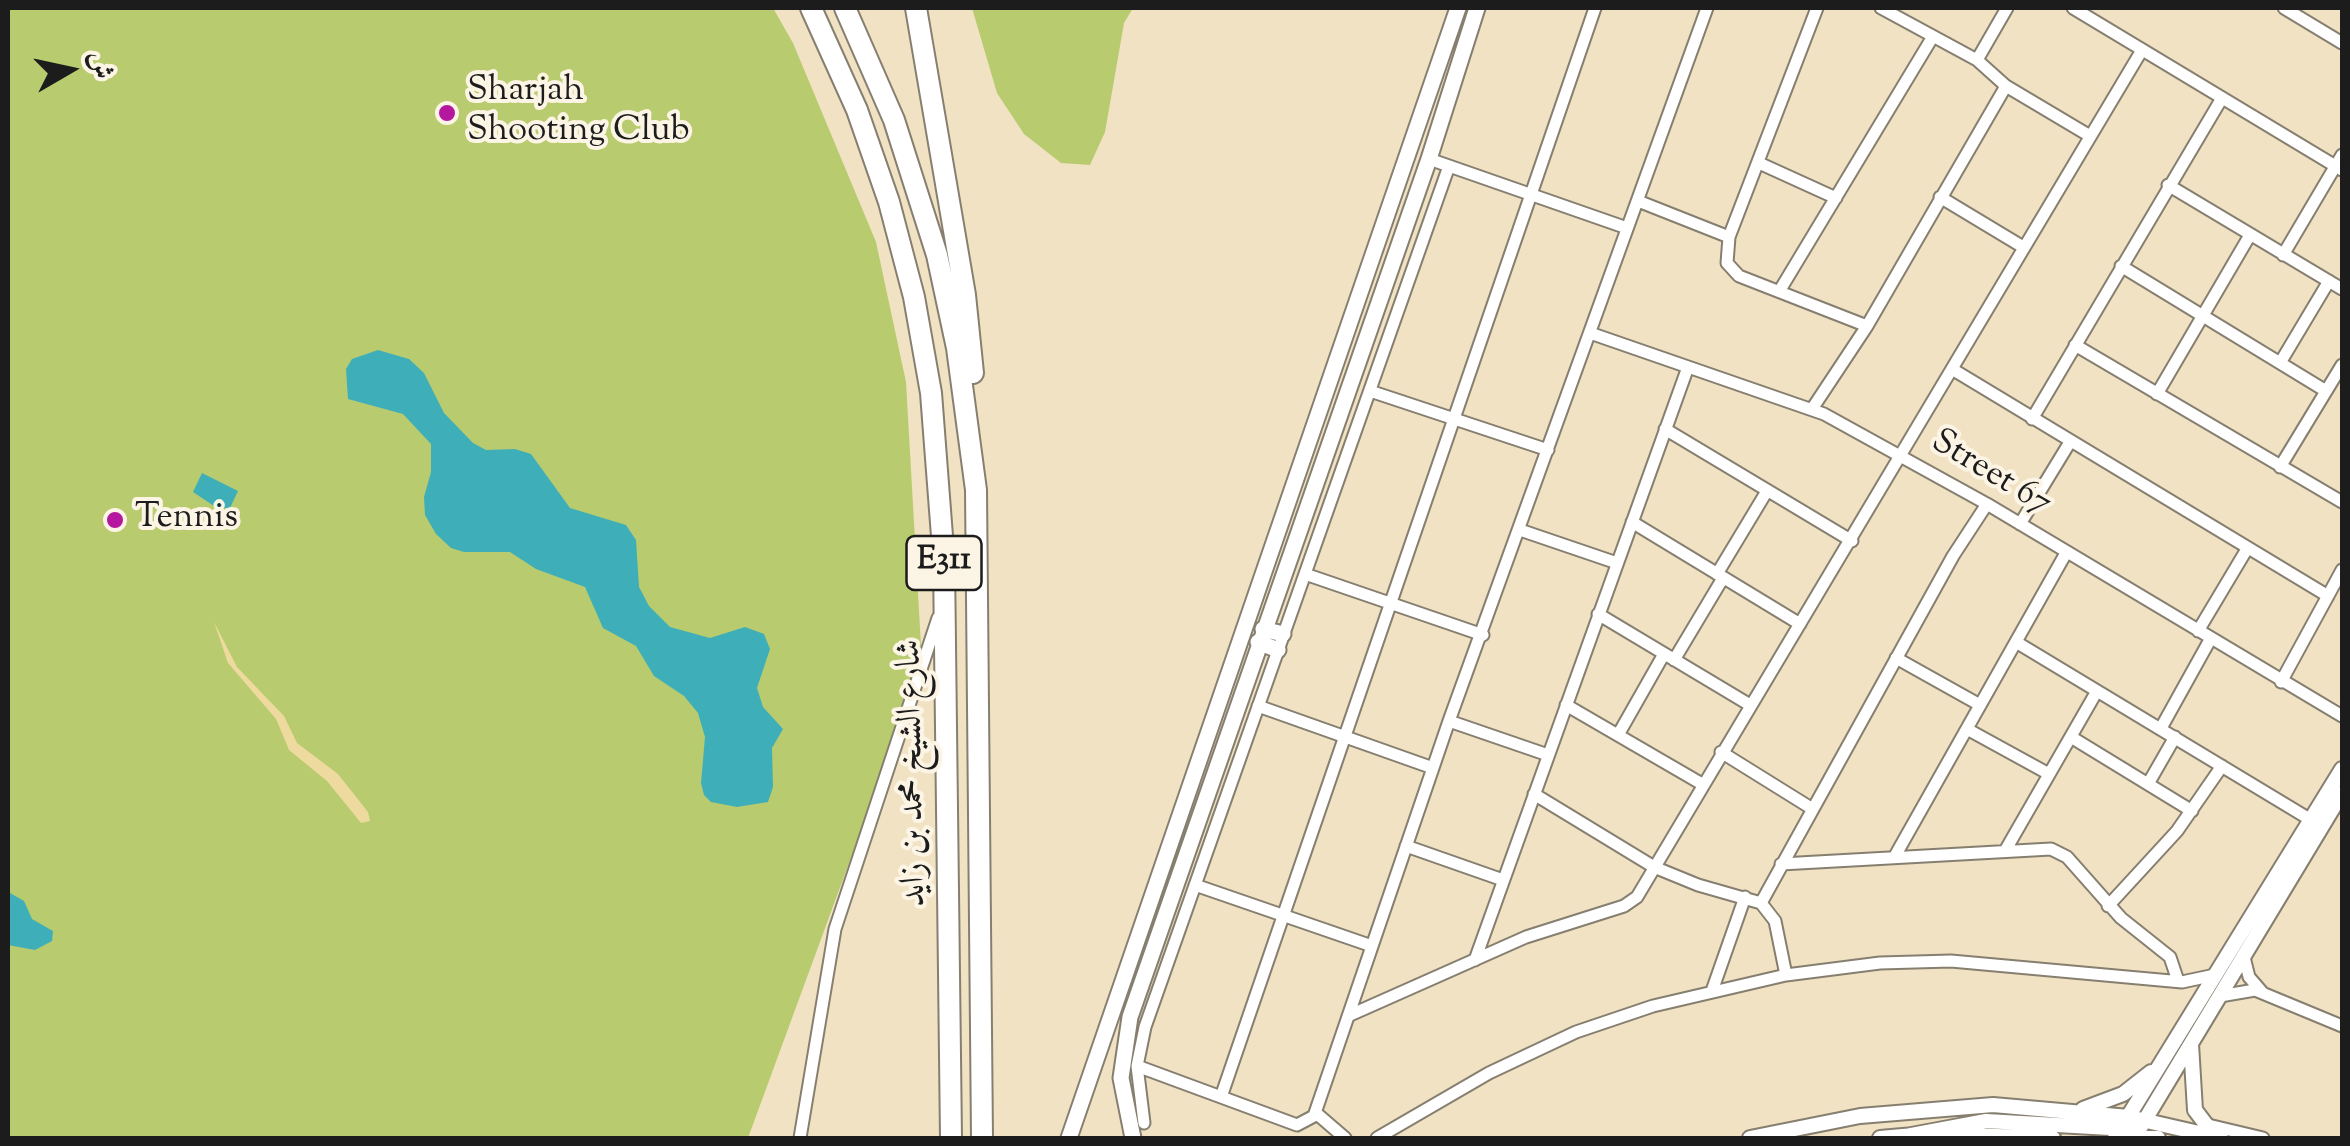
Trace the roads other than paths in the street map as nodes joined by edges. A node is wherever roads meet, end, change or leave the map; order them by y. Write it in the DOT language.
graph roads {
  1 [pos="811,8"];
  2 [pos="846,8"];
  3 [pos="916,8"];
  4 [pos="1458,8"];
  5 [pos="1477,8"];
  6 [pos="1595,8"];
  7 [pos="1706,8"];
  8 [pos="1816,8"];
  9 [pos="1881,8"];
  10 [pos="2007,8"];
  11 [pos="2073,8"];
  12 [pos="2284,8"];
  13 [pos="1932,38"];
  14 [pos="2342,43"];
  15 [pos="2142,50"];
  16 [pos="1976,60"];
  17 [pos="2006,86"];
  18 [pos="2222,98"];
  19 [pos="2090,136"];
  20 [pos="1429,159"];
  21 [pos="1759,163"];
  22 [pos="2340,164"];
  23 [pos="1449,166"];
  24 [pos="2168,185"];
  25 [pos="1532,195"];
  26 [pos="1940,197"];
  27 [pos="1836,198"];
  28 [pos="1638,202"];
  29 [pos="1627,228"];
  30 [pos="2250,235"];
  31 [pos="1728,237"];
  32 [pos="2023,247"];
  33 [pos="2283,254"];
  34 [pos="2121,266"];
  35 [pos="2329,281"];
  36 [pos="2342,289"];
  37 [pos="1780,290"];
  38 [pos="2203,316"];
  39 [pos="1867,326"];
  40 [pos="1590,334"];
  41 [pos="2075,345"];
  42 [pos="2280,363"];
  43 [pos="2342,365"];
  44 [pos="1688,367"];
  45 [pos="1952,369"];
  46 [pos="2326,391"];
  47 [pos="1370,392"];
  48 [pos="2157,394"];
  49 [pos="1812,409"];
  50 [pos="2032,419"];
  51 [pos="1453,420"];
  52 [pos="1665,429"];
  53 [pos="2070,442"];
  54 [pos="1548,450"];
  55 [pos="1902,455"];
  56 [pos="2280,467"];
  57 [pos="976,490"];
  58 [pos="1767,492"];
  59 [pos="2342,502"];
  60 [pos="1987,504"];
  61 [pos="1632,522"];
  62 [pos="2020,524"];
  63 [pos="1520,530"];
  64 [pos="1852,541"];
  65 [pos="2247,549"];
  66 [pos="2066,554"];
  67 [pos="1617,563"];
  68 [pos="1305,574"];
  69 [pos="1720,576"];
  70 [pos="2341,576"];
  71 [pos="2328,596"];
  72 [pos="944,598"];
  73 [pos="1388,603"];
  74 [pos="1598,614"];
  75 [pos="1800,624"];
  76 [pos="2198,630"];
  77 [pos="1260,635"];
  78 [pos="1483,635"];
  79 [pos="2211,638"];
  80 [pos="1281,642"];
  81 [pos="2016,642"];
  82 [pos="1669,657"];
  83 [pos="1896,658"];
  84 [pos="2281,682"];
  85 [pos="2097,691"];
  86 [pos="1566,705"];
  87 [pos="1750,705"];
  88 [pos="1980,705"];
  89 [pos="1258,706"];
  90 [pos="2341,717"];
  91 [pos="1449,722"];
  92 [pos="2160,728"];
  93 [pos="1966,729"];
  94 [pos="1618,735"];
  95 [pos="1342,736"];
  96 [pos="2072,737"];
  97 [pos="2176,737"];
  98 [pos="1721,752"];
  99 [pos="1548,755"];
  100 [pos="2222,766"];
  101 [pos="1432,768"];
  102 [pos="2342,769"];
  103 [pos="2049,774"];
  104 [pos="1702,784"];
  105 [pos="2148,784"];
  106 [pos="2342,793"];
  107 [pos="1534,794"];
  108 [pos="1811,808"];
  109 [pos="2192,811"];
  110 [pos="2311,820"];
  111 [pos="1406,846"];
  112 [pos="2004,851"];
  113 [pos="1895,856"];
  114 [pos="1781,864"];
  115 [pos="1654,866"];
  116 [pos="1503,880"];
  117 [pos="1195,885"];
  118 [pos="1745,897"];
  119 [pos="1761,903"];
  120 [pos="2108,906"];
  121 [pos="1282,915"];
  122 [pos="1372,946"];
  123 [pos="2244,957"];
  124 [pos="1475,960"];
  125 [pos="2220,973"];
  126 [pos="1786,975"];
  127 [pos="2180,981"];
  128 [pos="1712,991"];
  129 [pos="2262,992"];
  130 [pos="2220,996"];
  131 [pos="2198,1010"];
  132 [pos="1348,1016"];
  133 [pos="2342,1026"];
  134 [pos="2192,1044"];
  135 [pos="2170,1055"];
  136 [pos="1137,1066"];
  137 [pos="1221,1097"];
  138 [pos="1124,1109"];
  139 [pos="2080,1110"];
  140 [pos="1316,1112"];
  141 [pos="2146,1120"];
  142 [pos="1144,1123"];
  143 [pos="2201,1123"];
  144 [pos="2127,1133"];
  145 [pos="1906,1136"];
  146 [pos="2031,1137"];
  147 [pos="800,1138"];
  148 [pos="951,1138"];
  149 [pos="982,1138"];
  150 [pos="1069,1138"];
  151 [pos="1133,1138"];
  152 [pos="1150,1138"];
  153 [pos="1345,1138"];
  154 [pos="1377,1138"];
  155 [pos="1750,1138"];
  156 [pos="1880,1138"];
  157 [pos="2054,1138"];
  158 [pos="2158,1138"];
  159 [pos="2220,1138"];
  160 [pos="2263,1138"];
  1 -- 72 [label="highway, شارع الشيخ محمد بن زايد / E311"];
  2 -- 57 [label="highway, شارع الشيخ محمد بن زايد / E311"];
  3 -- 57 [label="highway"];
  4 -- 150 [label="main road"];
  5 -- 20 [label="main road"];
  6 -- 25 [label="street"];
  7 -- 28 [label="street"];
  8 -- 21 [label="street"];
  9 -- 13 [label="street"];
  10 -- 16 [label="street"];
  11 -- 15 [label="street"];
  12 -- 14 [label="street"];
  13 -- 16 [label="street"];
  13 -- 27 [label="street"];
  15 -- 18 [label="street"];
  15 -- 19 [label="street"];
  16 -- 17 [label="street"];
  17 -- 19 [label="street"];
  17 -- 26 [label="street"];
  18 -- 22 [label="street"];
  18 -- 24 [label="street"];
  19 -- 32 [label="street"];
  20 -- 23 [label="street"];
  20 -- 77 [label="main road"];
  21 -- 27 [label="street"];
  21 -- 31 [label="street"];
  22 -- 33 [label="street"];
  23 -- 25 [label="street"];
  23 -- 47 [label="street"];
  24 -- 30 [label="street"];
  24 -- 34 [label="street"];
  25 -- 29 [label="street"];
  25 -- 51 [label="street"];
  26 -- 32 [label="street"];
  26 -- 39 [label="street"];
  27 -- 37 [label="street"];
  28 -- 29 [label="street"];
  28 -- 31 [label="street"];
  29 -- 40 [label="street"];
  30 -- 33 [label="street"];
  30 -- 38 [label="street"];
  31 -- 37 [label="street"];
  32 -- 45 [label="street"];
  33 -- 35 [label="street"];
  34 -- 38 [label="street"];
  34 -- 41 [label="street"];
  35 -- 36 [label="street"];
  35 -- 42 [label="street"];
  37 -- 39 [label="street"];
  38 -- 42 [label="street"];
  38 -- 48 [label="street"];
  39 -- 49 [label="street"];
  40 -- 44 [label="street, Street 67"];
  40 -- 54 [label="street"];
  41 -- 48 [label="street"];
  41 -- 50 [label="street"];
  42 -- 46 [label="street"];
  43 -- 46 [label="street"];
  44 -- 49 [label="street, Street 67"];
  44 -- 52 [label="street"];
  45 -- 50 [label="street"];
  45 -- 55 [label="street"];
  46 -- 56 [label="street"];
  47 -- 51 [label="street"];
  47 -- 68 [label="street"];
  48 -- 56 [label="street"];
  49 -- 55 [label="street, Street 67"];
  50 -- 53 [label="street"];
  51 -- 54 [label="street"];
  51 -- 73 [label="street"];
  52 -- 58 [label="street"];
  52 -- 61 [label="street"];
  53 -- 62 [label="street"];
  53 -- 65 [label="street"];
  54 -- 63 [label="street"];
  55 -- 60 [label="street, Street 67"];
  55 -- 64 [label="street"];
  56 -- 59 [label="street"];
  57 -- 149 [label="highway, شارع الشيخ محمد بن زايد / E311"];
  58 -- 64 [label="street"];
  58 -- 69 [label="street"];
  60 -- 62 [label="street, Street 67"];
  60 -- 83 [label="street"];
  61 -- 67 [label="street"];
  61 -- 69 [label="street"];
  62 -- 66 [label="street, Street 67"];
  63 -- 67 [label="street"];
  63 -- 78 [label="street"];
  64 -- 75 [label="street"];
  65 -- 71 [label="street"];
  65 -- 76 [label="street"];
  66 -- 76 [label="street, Street 67"];
  66 -- 81 [label="street"];
  67 -- 74 [label="street"];
  68 -- 73 [label="street"];
  68 -- 80 [label="street"];
  69 -- 75 [label="street"];
  69 -- 82 [label="street"];
  70 -- 71 [label="street"];
  71 -- 84 [label="street"];
  72 -- 147 [label="street"];
  72 -- 148 [label="highway, شارع الشيخ محمد بن زايد / E311"];
  73 -- 78 [label="street"];
  73 -- 95 [label="street"];
  74 -- 82 [label="street"];
  74 -- 86 [label="street"];
  75 -- 87 [label="street"];
  76 -- 79 [label="street, Street 67"];
  77 -- 80 [label="main road"];
  77 -- 138 [label="main road"];
  78 -- 91 [label="street"];
  79 -- 84 [label="street, Street 67"];
  79 -- 92 [label="street"];
  80 -- 89 [label="street"];
  81 -- 85 [label="street"];
  81 -- 88 [label="street"];
  82 -- 87 [label="street"];
  82 -- 94 [label="street"];
  83 -- 88 [label="street"];
  83 -- 108 [label="street"];
  84 -- 90 [label="street, Street 67"];
  85 -- 92 [label="street"];
  85 -- 96 [label="street"];
  86 -- 94 [label="street"];
  86 -- 99 [label="street"];
  87 -- 98 [label="street"];
  88 -- 93 [label="street"];
  89 -- 95 [label="street"];
  89 -- 117 [label="street"];
  91 -- 99 [label="street"];
  91 -- 101 [label="street"];
  92 -- 97 [label="street"];
  93 -- 103 [label="street"];
  93 -- 113 [label="street"];
  94 -- 104 [label="street"];
  95 -- 101 [label="street"];
  95 -- 121 [label="street"];
  96 -- 103 [label="street"];
  96 -- 105 [label="street"];
  97 -- 100 [label="street"];
  97 -- 105 [label="street"];
  98 -- 104 [label="street"];
  98 -- 108 [label="street"];
  99 -- 107 [label="street"];
  100 -- 109 [label="street"];
  100 -- 110 [label="street"];
  101 -- 111 [label="street"];
  102 -- 110 [label="street"];
  103 -- 112 [label="street"];
  104 -- 115 [label="street"];
  105 -- 109 [label="street"];
  106 -- 123 [label="street"];
  107 -- 115 [label="street"];
  107 -- 116 [label="street"];
  108 -- 114 [label="street"];
  109 -- 120 [label="street"];
  110 -- 125 [label="street"];
  111 -- 116 [label="street"];
  111 -- 122 [label="street"];
  112 -- 113 [label="street"];
  112 -- 120 [label="street"];
  113 -- 114 [label="street"];
  114 -- 119 [label="street"];
  115 -- 118 [label="street"];
  115 -- 124 [label="street"];
  116 -- 124 [label="street"];
  117 -- 121 [label="street"];
  117 -- 136 [label="street"];
  118 -- 119 [label="street"];
  118 -- 128 [label="street"];
  119 -- 126 [label="street"];
  120 -- 127 [label="street"];
  121 -- 122 [label="street"];
  121 -- 137 [label="street"];
  122 -- 132 [label="street"];
  123 -- 129 [label="street"];
  123 -- 130 [label="street"];
  124 -- 132 [label="street"];
  125 -- 127 [label="street"];
  125 -- 131 [label="street"];
  126 -- 127 [label="street"];
  126 -- 128 [label="street"];
  127 -- 131 [label="street"];
  128 -- 154 [label="street"];
  129 -- 130 [label="street"];
  129 -- 133 [label="street"];
  130 -- 134 [label="street"];
  131 -- 135 [label="street"];
  132 -- 140 [label="street"];
  134 -- 141 [label="street"];
  134 -- 143 [label="street"];
  135 -- 139 [label="street"];
  135 -- 144 [label="street"];
  136 -- 137 [label="street"];
  136 -- 142 [label="street"];
  137 -- 140 [label="street"];
  138 -- 142 [label="street"];
  138 -- 151 [label="main road"];
  139 -- 144 [label="street"];
  139 -- 155 [label="street"];
  140 -- 153 [label="street"];
  141 -- 144 [label="street"];
  141 -- 159 [label="street"];
  142 -- 152 [label="street"];
  143 -- 159 [label="street"];
  143 -- 160 [label="street"];
  144 -- 145 [label="street"];
  144 -- 158 [label="street"];
  145 -- 146 [label="street"];
  145 -- 156 [label="street"];
  146 -- 157 [label="street"];
}
